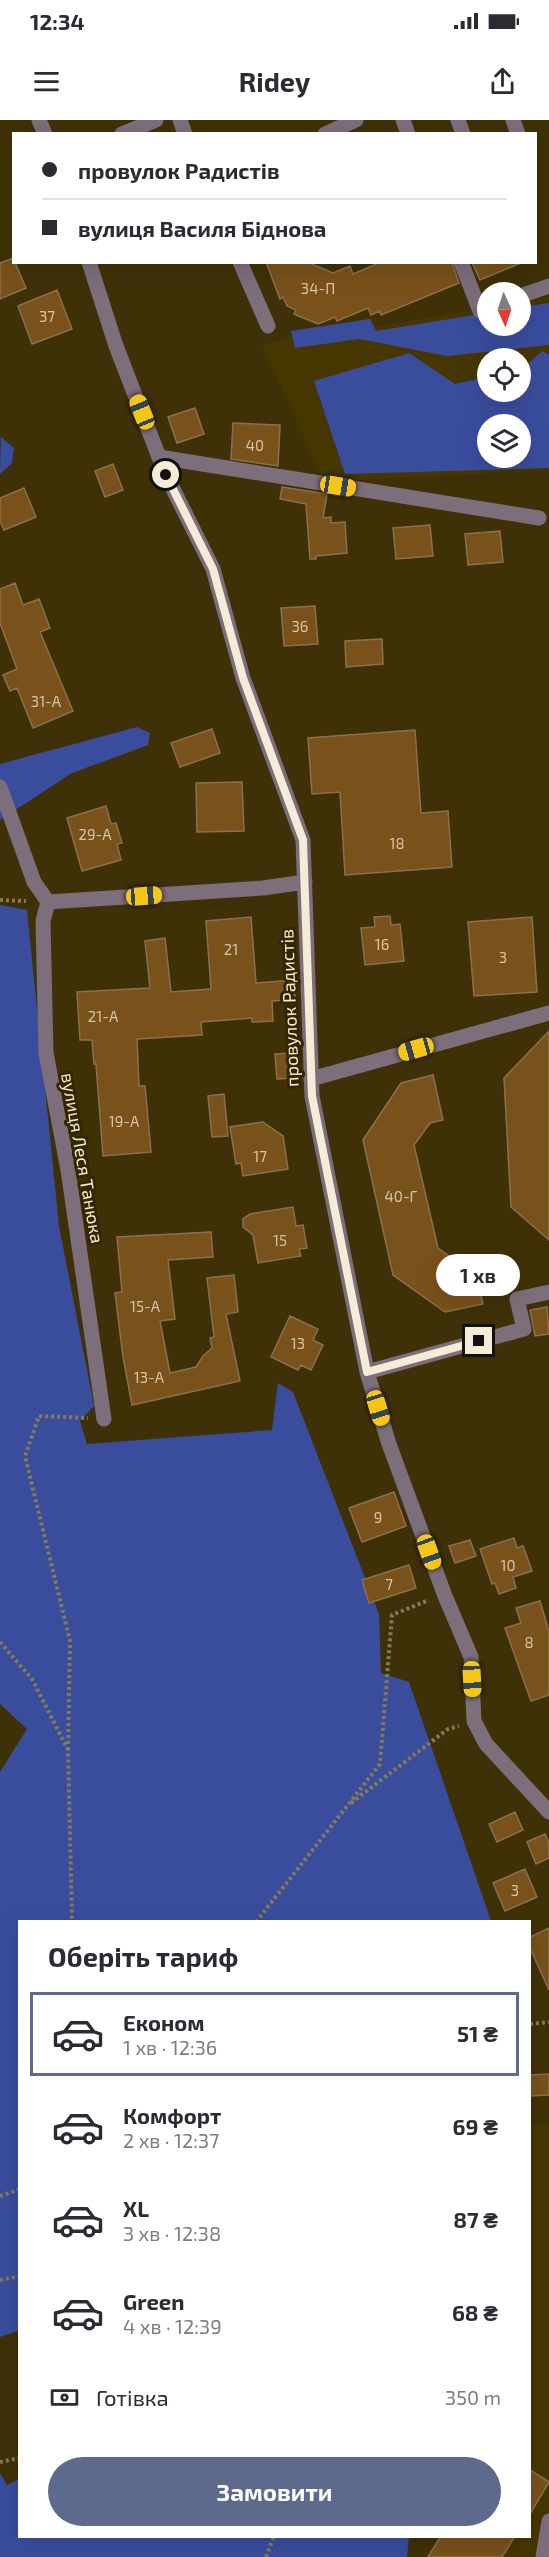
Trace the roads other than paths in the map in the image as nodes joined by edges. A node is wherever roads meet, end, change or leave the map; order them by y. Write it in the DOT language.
graph roads {
  1 [pos="156,120"];
  2 [pos="356,120"];
  3 [pos="127,132"];
  4 [pos="329,132"];
  5 [pos="90,264"];
  6 [pos="241,264"];
  7 [pos="462,264"];
  8 [pos="549,286"];
  9 [pos="531,292"];
  10 [pos="477,302"];
  11 [pos="268,326"];
  12 [pos="159,457"];
  13 [pos="539,518"];
  14 [pos="0,787"];
  15 [pos="305,882"];
  16 [pos="48,902"];
  17 [pos="549,1013"];
  18 [pos="311,1078"];
  19 [pos="549,1292"];
  20 [pos="367,1372"];
  21 [pos="104,1419"];
  22 [pos="549,1812"];
  23 [pos="549,2521"];
  24 [pos="543,2557"];
  1 -- 3 [label="street"];
  2 -- 4 [label="street"];
  5 -- 12 [label="street, провулок Радистів"];
  6 -- 11 [label="street"];
  7 -- 10 [label="street"];
  8 -- 9 [label="street"];
  12 -- 13 [label="street"];
  12 -- 15 [label="street, провулок Радистів"];
  14 -- 16 [label="street"];
  15 -- 16 [label="street"];
  15 -- 18 [label="street, провулок Радистів"];
  16 -- 21 [label="street, вулиця Леся Танюка"];
  17 -- 18 [label="street"];
  18 -- 20 [label="street, провулок Радистів"];
  19 -- 20 [label="street"];
  20 -- 22 [label="street, провулок Радистів"];
  23 -- 24 [label="street"];
}
